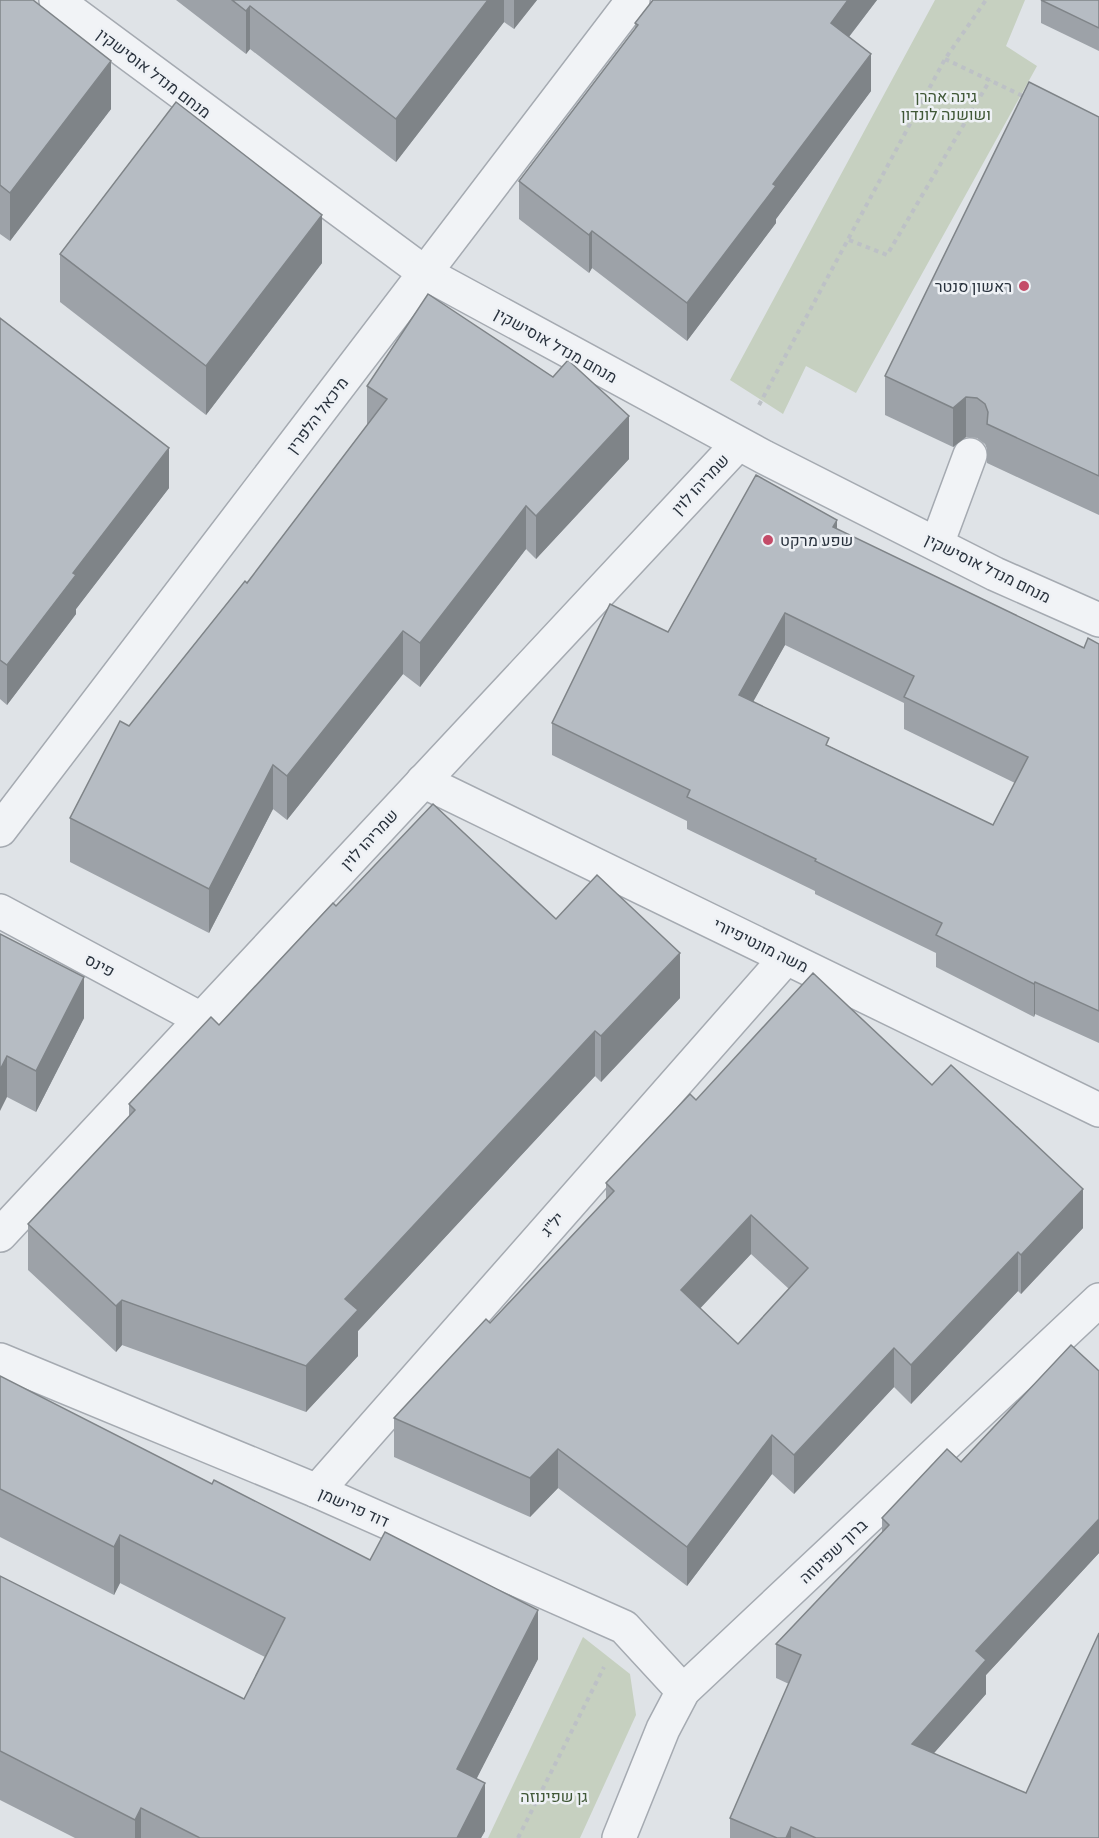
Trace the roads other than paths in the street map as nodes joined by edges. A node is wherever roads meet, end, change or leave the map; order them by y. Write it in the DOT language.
graph roads {
  1 [pos="56,0"];
  2 [pos="633,0"];
  3 [pos="425,273"];
  4 [pos="738,444"];
  5 [pos="970,455"];
  6 [pos="937,544"];
  7 [pos="1099,620"];
  8 [pos="423,781"];
  9 [pos="0,830"];
  10 [pos="0,911"];
  11 [pos="786,958"];
  12 [pos="201,1019"];
  13 [pos="1099,1110"];
  14 [pos="0,1235"];
  15 [pos="1099,1300"];
  16 [pos="0,1360"];
  17 [pos="317,1491"];
  18 [pos="683,1691"];
  19 [pos="619,1838"];
  1 -- 3 [label="street, מנחם מנדל אוסישקין"];
  2 -- 3 [label="street, מיכאל הלפרין"];
  3 -- 4 [label="street, מנחם מנדל אוסישקין"];
  3 -- 9 [label="street, מיכאל הלפרין"];
  4 -- 6 [label="street, מנחם מנדל אוסישקין"];
  4 -- 8 [label="street, שמריהו לוין"];
  5 -- 6 [label="street"];
  6 -- 7 [label="street, מנחם מנדל אוסישקין"];
  8 -- 11 [label="street, משה מונטיפיורי"];
  8 -- 12 [label="street, שמריהו לוין"];
  10 -- 12 [label="street, פינס"];
  11 -- 13 [label="street, משה מונטיפיורי"];
  11 -- 17 [label="street, יל\"ג"];
  12 -- 14 [label="street, שמריהו לוין"];
  15 -- 18 [label="street, ברוך שפינוזה"];
  16 -- 17 [label="street, דוד פרישמן"];
  17 -- 18 [label="street, דוד פרישמן"];
  18 -- 19 [label="street, ברוך שפינוזה"];
}
